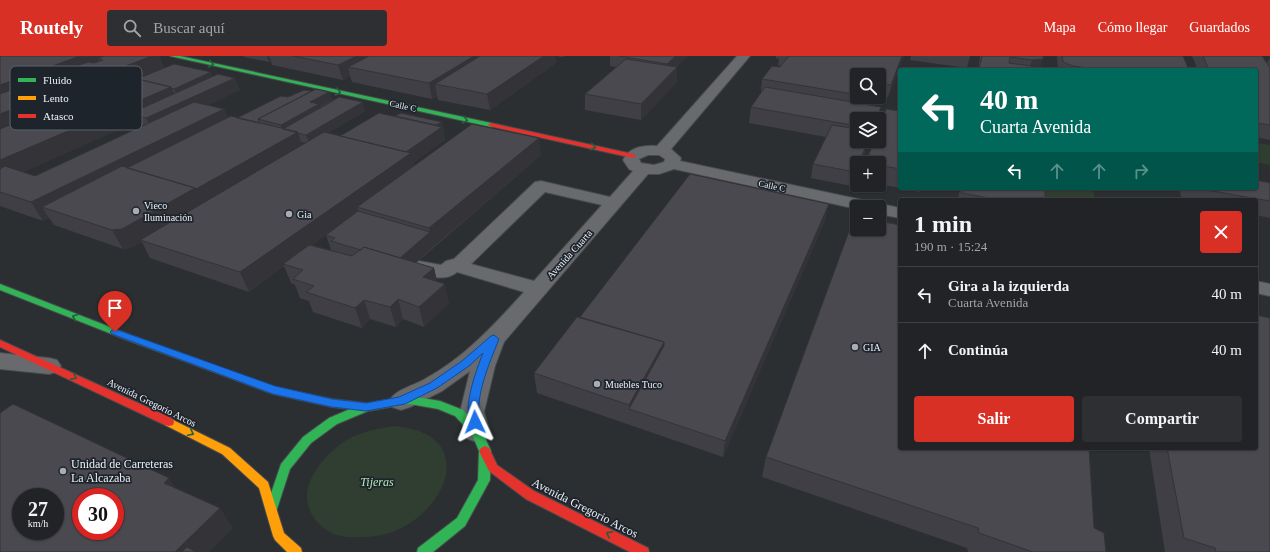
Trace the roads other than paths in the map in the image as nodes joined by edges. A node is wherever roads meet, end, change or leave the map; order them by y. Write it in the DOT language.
graph roads {
  1 [pos="173,56"];
  2 [pos="744,56"];
  3 [pos="661,151"];
  4 [pos="638,162"];
  5 [pos="672,164"];
  6 [pos="850,202"];
  7 [pos="614,203"];
  8 [pos="886,210"];
  9 [pos="898,213"];
  10 [pos="458,266"];
  11 [pos="419,267"];
  12 [pos="0,287"];
  13 [pos="1258,287"];
  14 [pos="538,289"];
  15 [pos="1270,290"];
  16 [pos="494,339"];
  17 [pos="0,343"];
  18 [pos="0,361"];
  19 [pos="51,366"];
  20 [pos="402,401"];
  21 [pos="366,407"];
  22 [pos="481,442"];
  23 [pos="272,508"];
  24 [pos="284,547"];
  25 [pos="423,552"];
  26 [pos="643,552"];
  1 -- 4 [label="main road, Calle C, one-way"];
  2 -- 3 [label="street"];
  3 -- 4 [label="street"];
  3 -- 5 [label="street"];
  4 -- 5 [label="street"];
  4 -- 7 [label="street, Avenida Cuarta"];
  5 -- 6 [label="street, Calle C"];
  7 -- 10 [label="street"];
  7 -- 14 [label="street, Avenida Cuarta"];
  8 -- 9 [label="street"];
  10 -- 11 [label="street"];
  10 -- 14 [label="street"];
  21 -- 12 [label="main road, one-way"];
  13 -- 15 [label="street"];
  14 -- 16 [label="street, Avenida Cuarta"];
  16 -- 20 [label="street"];
  16 -- 22 [label="street"];
  17 -- 19 [label="main road, Avenida Gregorio Arcos"];
  18 -- 19 [label="street"];
  19 -- 23 [label="main road, Avenida Gregorio Arcos, one-way"];
  20 -- 21 [label="main road, Avenida Gregorio Arcos"];
  20 -- 22 [label="main road, Avenida Gregorio Arcos"];
  21 -- 23 [label="main road"];
  22 -- 25 [label="main road"];
  26 -- 22 [label="main road, Avenida Gregorio Arcos, one-way"];
  23 -- 24 [label="main road, Avenida Gregorio Arcos"];
}
